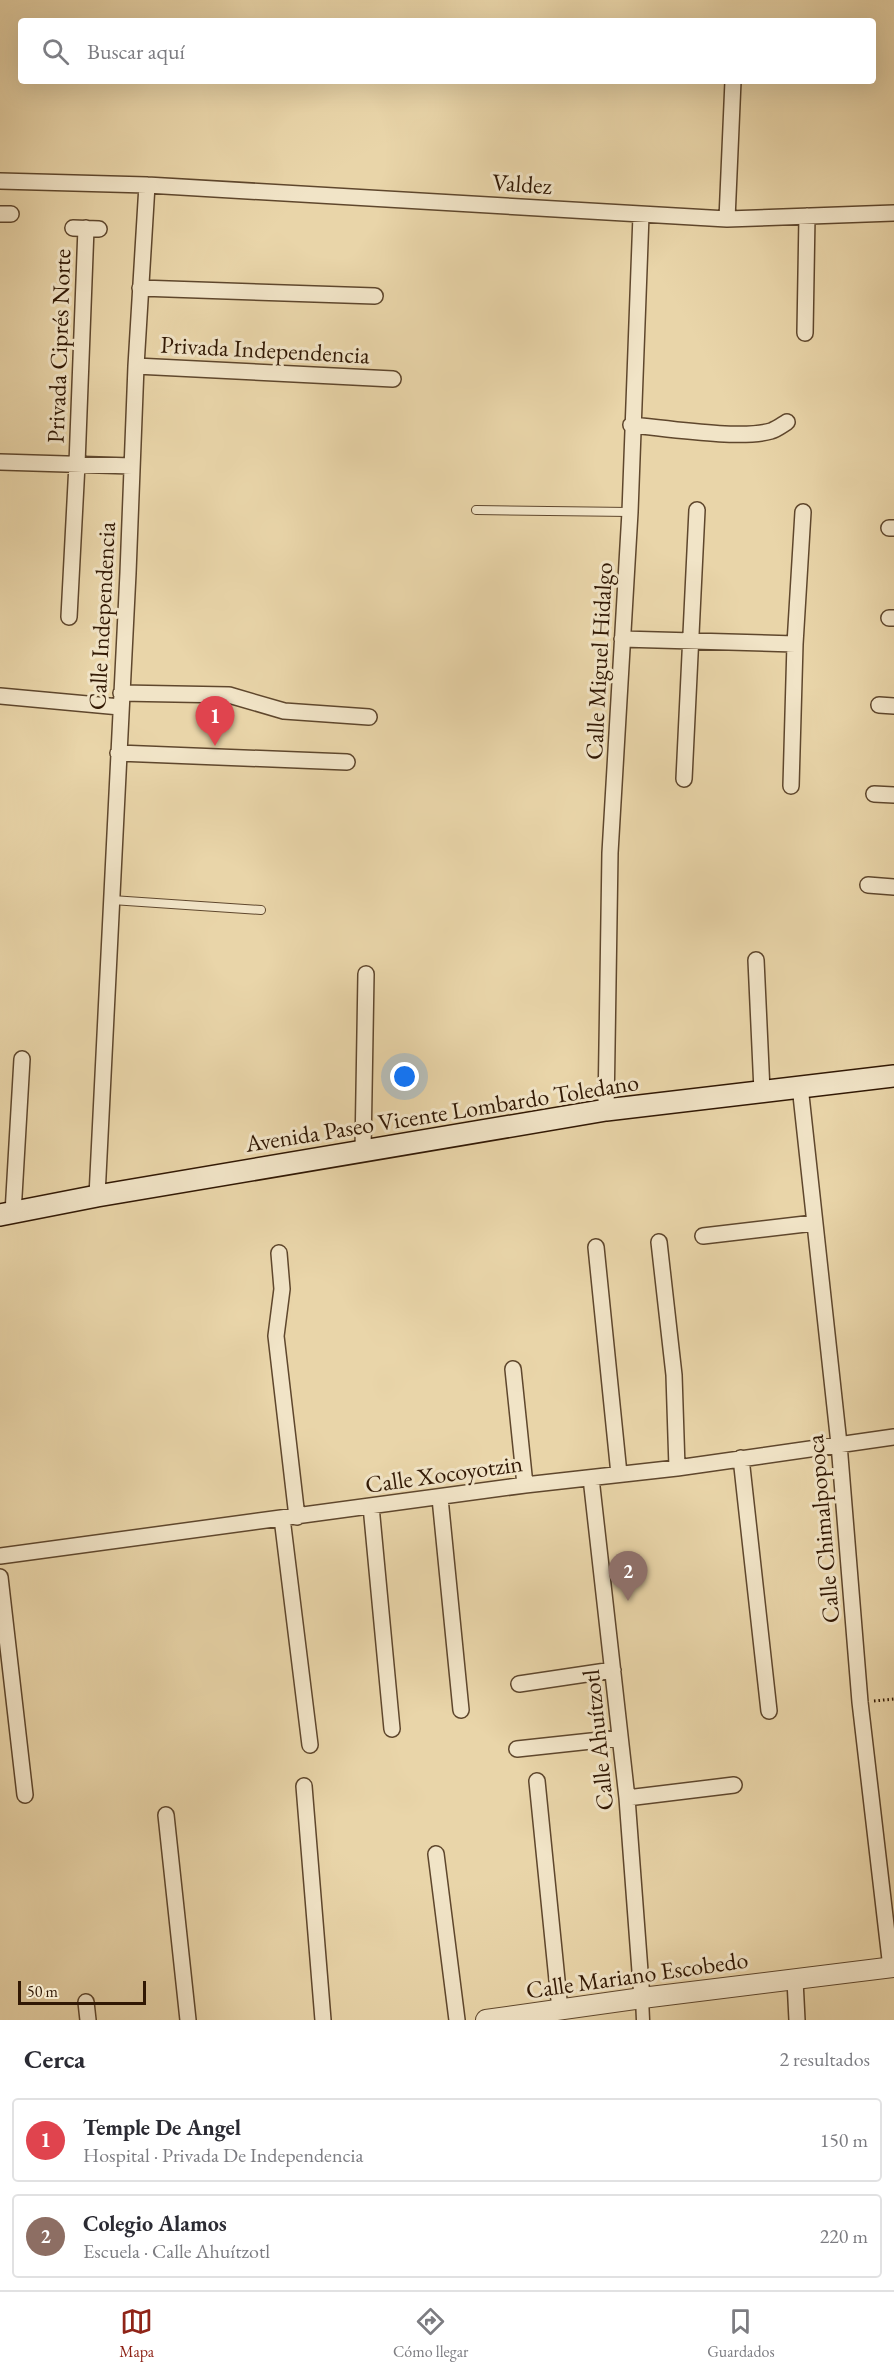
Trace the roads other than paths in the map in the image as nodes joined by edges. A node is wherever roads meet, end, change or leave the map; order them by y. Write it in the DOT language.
graph roads {
  1 [pos="733,84"];
  2 [pos="0,181"];
  3 [pos="147,185"];
  4 [pos="894,213"];
  5 [pos="641,214"];
  6 [pos="807,216"];
  7 [pos="727,219"];
  8 [pos="86,228"];
  9 [pos="140,288"];
  10 [pos="375,296"];
  11 [pos="805,333"];
  12 [pos="136,366"];
  13 [pos="393,379"];
  14 [pos="787,422"];
  15 [pos="632,425"];
  16 [pos="0,462"];
  17 [pos="77,464"];
  18 [pos="132,466"];
  19 [pos="476,510"];
  20 [pos="697,510"];
  21 [pos="630,512"];
  22 [pos="803,512"];
  23 [pos="69,617"];
  24 [pos="622,639"];
  25 [pos="690,642"];
  26 [pos="795,644"];
  27 [pos="0,696"];
  28 [pos="121,700"];
  29 [pos="369,717"];
  30 [pos="118,753"];
  31 [pos="347,762"];
  32 [pos="684,779"];
  33 [pos="791,786"];
  34 [pos="874,794"];
  35 [pos="894,795"];
  36 [pos="868,885"];
  37 [pos="894,886"];
  38 [pos="112,900"];
  39 [pos="261,910"];
  40 [pos="756,960"];
  41 [pos="366,974"];
  42 [pos="22,1059"];
  43 [pos="894,1076"];
  44 [pos="800,1086"];
  45 [pos="762,1091"];
  46 [pos="606,1110"];
  47 [pos="363,1150"];
  48 [pos="96,1196"];
  49 [pos="7,1214"];
  50 [pos="814,1223"];
  51 [pos="703,1236"];
  52 [pos="659,1242"];
  53 [pos="596,1247"];
  54 [pos="279,1253"];
  55 [pos="513,1370"];
  56 [pos="894,1437"];
  57 [pos="839,1443"];
  58 [pos="741,1458"];
  59 [pos="677,1468"];
  60 [pos="619,1474"];
  61 [pos="591,1478"];
  62 [pos="525,1485"];
  63 [pos="440,1498"];
  64 [pos="371,1506"];
  65 [pos="297,1517"];
  66 [pos="282,1518"];
  67 [pos="0,1556"];
  68 [pos="0,1577"];
  69 [pos="613,1670"];
  70 [pos="519,1684"];
  71 [pos="462,1710"];
  72 [pos="769,1711"];
  73 [pos="392,1729"];
  74 [pos="619,1738"];
  75 [pos="310,1745"];
  76 [pos="517,1749"];
  77 [pos="537,1781"];
  78 [pos="734,1785"];
  79 [pos="304,1786"];
  80 [pos="25,1795"];
  81 [pos="627,1798"];
  82 [pos="166,1815"];
  83 [pos="436,1854"];
  84 [pos="893,1967"];
  85 [pos="795,1980"];
  86 [pos="642,1998"];
  87 [pos="86,2002"];
  88 [pos="560,2010"];
  89 [pos="531,2017"];
  90 [pos="88,2020"];
  91 [pos="188,2020"];
  92 [pos="323,2020"];
  93 [pos="457,2020"];
  94 [pos="486,2020"];
  95 [pos="644,2020"];
  96 [pos="797,2020"];
  1 -- 7 [label="street"];
  2 -- 3 [label="street"];
  3 -- 5 [label="street, Valdez"];
  3 -- 9 [label="street, Calle Independencia"];
  4 -- 6 [label="street, Valdez"];
  5 -- 7 [label="street, Valdez"];
  5 -- 15 [label="street, Calle Miguel Hidalgo"];
  6 -- 7 [label="street, Valdez"];
  6 -- 11 [label="street"];
  8 -- 17 [label="street, Privada Ciprés Norte"];
  9 -- 10 [label="street"];
  9 -- 12 [label="street, Calle Independencia"];
  12 -- 13 [label="street, Privada Independencia"];
  12 -- 18 [label="street, Calle Independencia"];
  14 -- 15 [label="street"];
  15 -- 21 [label="street, Calle Miguel Hidalgo"];
  16 -- 17 [label="street"];
  17 -- 18 [label="street"];
  17 -- 23 [label="street, Privada Ciprés Norte"];
  18 -- 28 [label="street, Calle Independencia"];
  19 -- 21 [label="lane"];
  20 -- 25 [label="street"];
  21 -- 24 [label="street, Calle Miguel Hidalgo"];
  22 -- 26 [label="street"];
  24 -- 25 [label="street"];
  24 -- 46 [label="street, Calle Miguel Hidalgo"];
  25 -- 26 [label="street"];
  25 -- 32 [label="street"];
  26 -- 33 [label="street"];
  27 -- 28 [label="street"];
  28 -- 29 [label="street"];
  28 -- 30 [label="street, Calle Independencia"];
  30 -- 31 [label="street"];
  30 -- 38 [label="street, Calle Independencia"];
  34 -- 35 [label="street"];
  36 -- 37 [label="street"];
  38 -- 39 [label="lane"];
  38 -- 48 [label="street, Calle Independencia"];
  40 -- 45 [label="street"];
  41 -- 47 [label="street"];
  42 -- 49 [label="street"];
  43 -- 44 [label="main road, Avenida Paseo Vicente Lombardo Toledano"];
  44 -- 45 [label="main road, Avenida Paseo Vicente Lombardo Toledano"];
  44 -- 50 [label="street, Calle Chimalpopoca"];
  45 -- 46 [label="main road, Avenida Paseo Vicente Lombardo Toledano"];
  46 -- 47 [label="main road, Avenida Paseo Vicente Lombardo Toledano"];
  47 -- 48 [label="main road, Avenida Paseo Vicente Lombardo Toledano"];
  48 -- 49 [label="main road, Avenida Paseo Vicente Lombardo Toledano"];
  50 -- 51 [label="street"];
  50 -- 57 [label="street, Calle Chimalpopoca"];
  52 -- 59 [label="street"];
  53 -- 60 [label="street"];
  54 -- 65 [label="street"];
  55 -- 62 [label="street"];
  56 -- 57 [label="street, Calle Xocoyotzin"];
  57 -- 58 [label="street, Calle Xocoyotzin"];
  57 -- 84 [label="street, Calle Chimalpopoca"];
  58 -- 59 [label="street, Calle Xocoyotzin"];
  58 -- 72 [label="street"];
  59 -- 60 [label="street, Calle Xocoyotzin"];
  60 -- 61 [label="street, Calle Xocoyotzin"];
  61 -- 62 [label="street, Calle Xocoyotzin"];
  61 -- 69 [label="street, Calle Ahuítzotl"];
  62 -- 63 [label="street, Calle Xocoyotzin"];
  63 -- 64 [label="street, Calle Xocoyotzin"];
  63 -- 71 [label="street"];
  64 -- 65 [label="street, Calle Xocoyotzin"];
  64 -- 73 [label="street"];
  65 -- 66 [label="street, Calle Xocoyotzin"];
  66 -- 67 [label="street, Calle Xocoyotzin"];
  66 -- 75 [label="street"];
  68 -- 80 [label="street"];
  69 -- 70 [label="street"];
  69 -- 74 [label="street, Calle Ahuítzotl"];
  74 -- 76 [label="street"];
  74 -- 81 [label="street, Calle Ahuítzotl"];
  77 -- 88 [label="street"];
  78 -- 81 [label="street"];
  79 -- 92 [label="street"];
  81 -- 86 [label="street, Calle Ahuítzotl"];
  82 -- 91 [label="street"];
  83 -- 93 [label="street"];
  84 -- 85 [label="street, Calle Mariano Escobedo"];
  85 -- 86 [label="street, Calle Mariano Escobedo"];
  85 -- 96 [label="street"];
  86 -- 88 [label="street, Calle Mariano Escobedo"];
  86 -- 95 [label="street"];
  87 -- 90 [label="street"];
  88 -- 89 [label="street, Calle Mariano Escobedo"];
  89 -- 94 [label="street, Calle Mariano Escobedo"];
}
